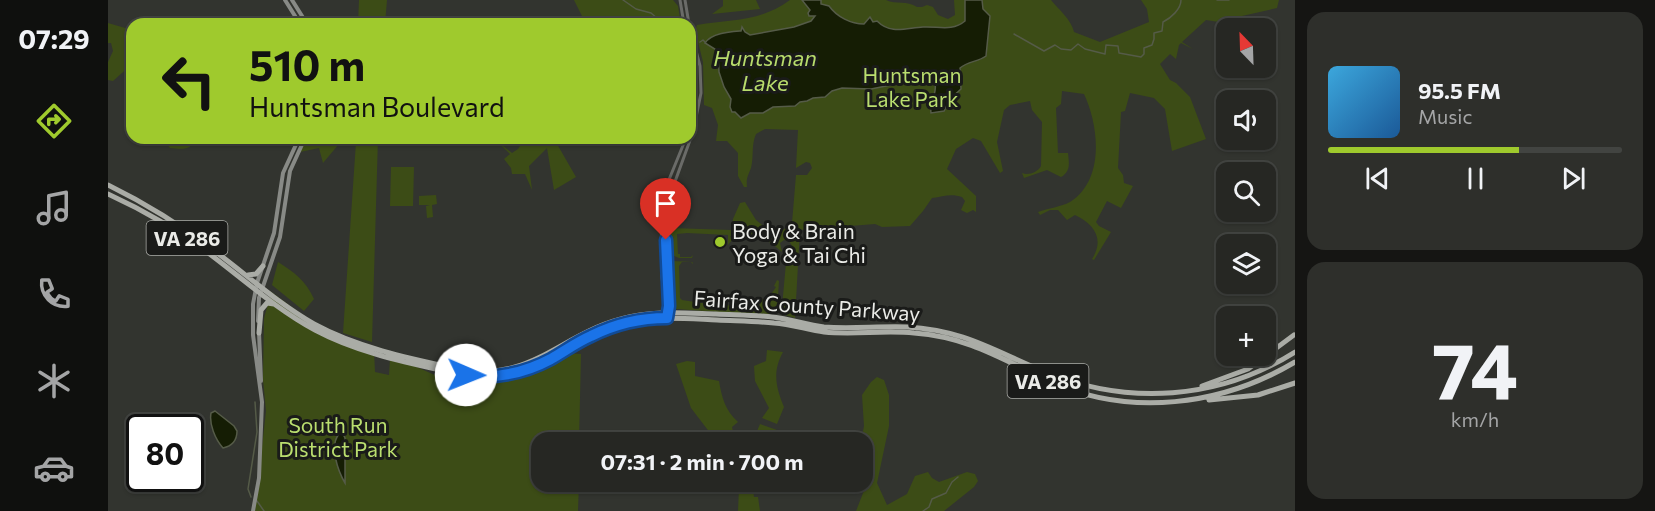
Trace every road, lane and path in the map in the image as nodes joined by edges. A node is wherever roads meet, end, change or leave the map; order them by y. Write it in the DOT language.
graph roads {
  1 [pos="285,0"];
  2 [pos="292,0"];
  3 [pos="680,0"];
  4 [pos="685,0"];
  5 [pos="296,18"];
  6 [pos="303,18"];
  7 [pos="683,18"];
  8 [pos="688,18"];
  9 [pos="696,50"];
  10 [pos="696,117"];
  11 [pos="297,144"];
  12 [pos="301,144"];
  13 [pos="684,144"];
  14 [pos="689,144"];
  15 [pos="295,152"];
  16 [pos="108,185"];
  17 [pos="108,194"];
  18 [pos="263,266"];
  19 [pos="243,273"];
  20 [pos="259,288"];
  21 [pos="276,304"];
  22 [pos="667,314"];
  23 [pos="259,333"];
  24 [pos="1295,336"];
  25 [pos="1295,352"];
  26 [pos="1295,362"];
  27 [pos="1295,383"];
  28 [pos="261,385"];
  29 [pos="1159,394"];
  30 [pos="1189,400"];
  31 [pos="253,511"];
  1 -- 5 [label="main road"];
  2 -- 6 [label="main road"];
  3 -- 7 [label="street"];
  4 -- 8 [label="street"];
  9 -- 10 [label="street"];
  11 -- 15 [label="main road"];
  12 -- 15 [label="main road"];
  13 -- 22 [label="street"];
  14 -- 22 [label="street"];
  15 -- 18 [label="main road"];
  15 -- 20 [label="main road"];
  16 -- 19 [label="highway, Fairfax County Parkway / VA 286"];
  17 -- 20 [label="highway, Fairfax County Parkway / VA 286"];
  18 -- 19 [label="highway"];
  18 -- 20 [label="main road"];
  19 -- 20 [label="highway, Fairfax County Parkway / VA 286"];
  20 -- 21 [label="highway, Fairfax County Parkway / VA 286"];
  20 -- 22 [label="highway, Fairfax County Parkway / VA 286"];
  20 -- 23 [label="main road"];
  20 -- 28 [label="main road"];
  21 -- 22 [label="highway, Fairfax County Parkway / VA 286"];
  21 -- 23 [label="highway"];
  22 -- 29 [label="highway, Fairfax County Parkway / VA 286"];
  22 -- 30 [label="highway, Fairfax County Parkway / VA 286"];
  23 -- 28 [label="main road"];
  24 -- 29 [label="highway"];
  25 -- 29 [label="highway, Fairfax County Parkway / VA 286"];
  26 -- 30 [label="highway, Fairfax County Parkway / VA 286"];
  27 -- 30 [label="highway"];
  28 -- 31 [label="main road"];
}
